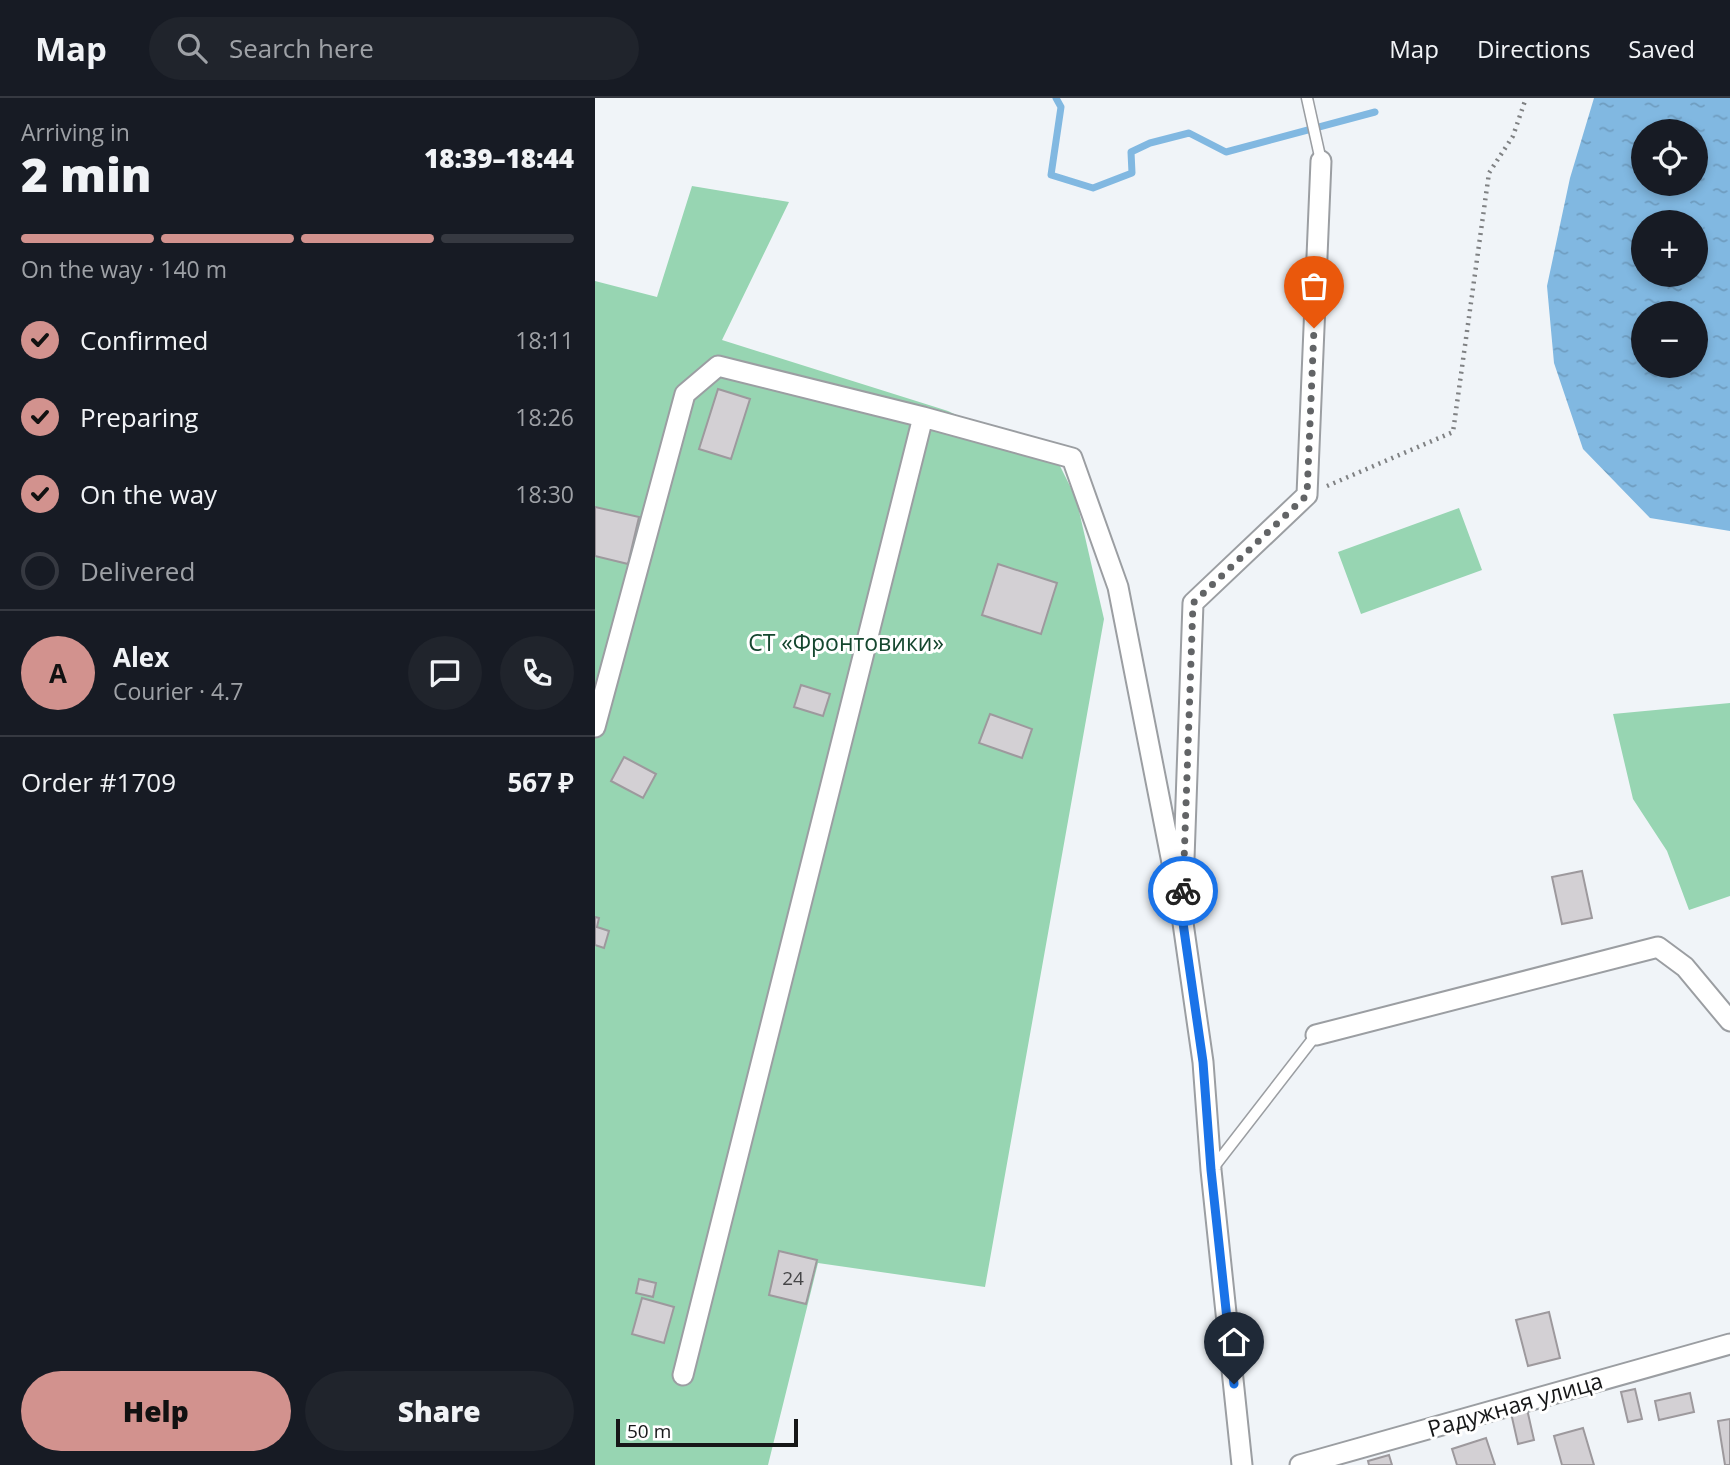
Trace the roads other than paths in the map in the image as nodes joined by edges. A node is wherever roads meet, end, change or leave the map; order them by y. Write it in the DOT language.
graph roads {
  1 [pos="1307,98"];
  2 [pos="1319,152"];
  3 [pos="923,417"];
  4 [pos="595,727"];
  5 [pos="1182,916"];
  6 [pos="1730,1021"];
  7 [pos="1316,1035"];
  8 [pos="1211,1170"];
  9 [pos="1730,1344"];
  10 [pos="683,1375"];
  11 [pos="1242,1465"];
  12 [pos="1300,1465"];
  1 -- 2 [label="lane"];
  2 -- 5 [label="street"];
  3 -- 4 [label="street"];
  3 -- 5 [label="street"];
  3 -- 10 [label="street"];
  5 -- 8 [label="street"];
  6 -- 7 [label="street"];
  7 -- 8 [label="lane"];
  8 -- 11 [label="street"];
  9 -- 12 [label="street, Радужная улица"];
}
